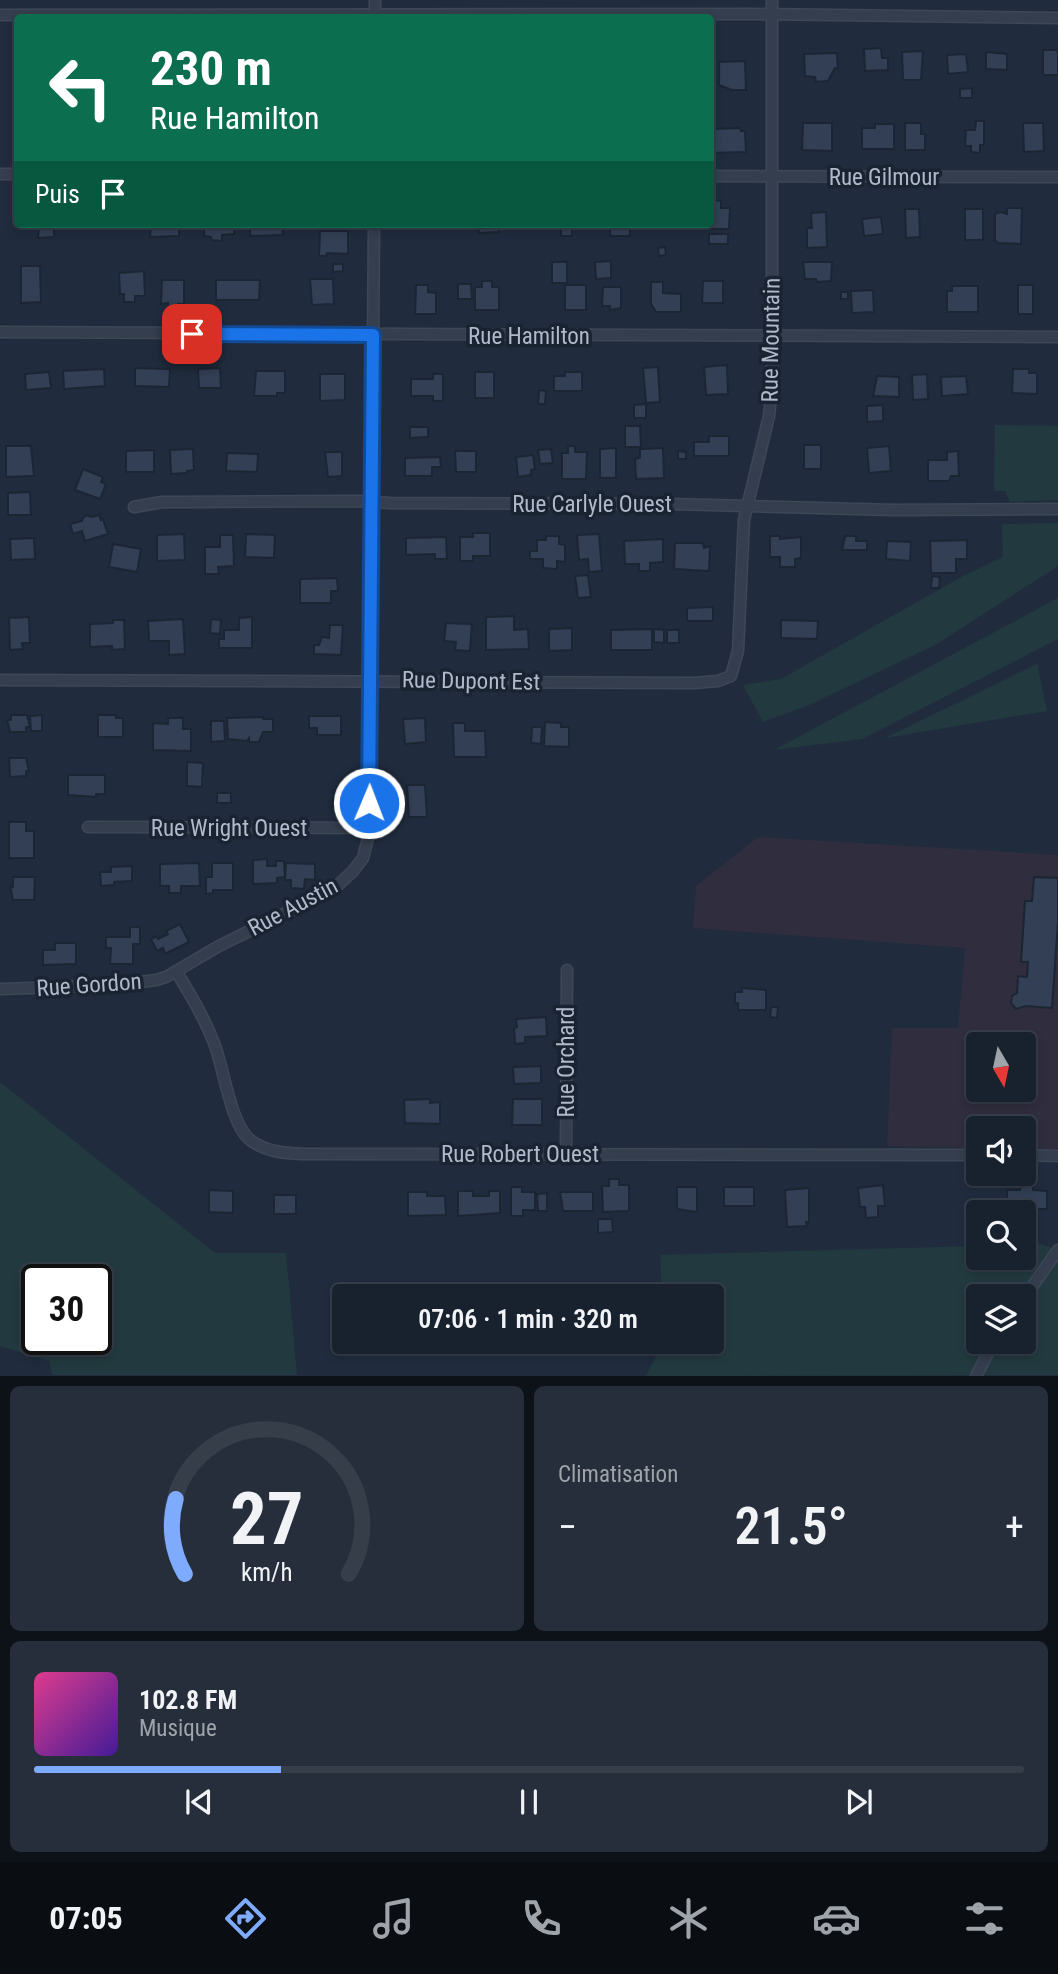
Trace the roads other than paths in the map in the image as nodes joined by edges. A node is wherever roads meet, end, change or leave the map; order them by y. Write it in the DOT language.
graph roads {
  1 [pos="772,0"];
  2 [pos="714,14"];
  3 [pos="772,14"];
  4 [pos="1058,18"];
  5 [pos="714,176"];
  6 [pos="773,177"];
  7 [pos="1058,177"];
  8 [pos="374,228"];
  9 [pos="0,332"];
  10 [pos="373,335"];
  11 [pos="773,337"];
  12 [pos="1058,337"];
  13 [pos="372,502"];
  14 [pos="134,507"];
  15 [pos="747,507"];
  16 [pos="1054,510"];
  17 [pos="730,676"];
  18 [pos="0,680"];
  19 [pos="372,680"];
  20 [pos="88,827"];
  21 [pos="369,828"];
  22 [pos="567,970"];
  23 [pos="176,971"];
  24 [pos="0,989"];
  25 [pos="566,1154"];
  26 [pos="966,1155"];
  27 [pos="1036,1155"];
  28 [pos="1058,1156"];
  29 [pos="1058,1250"];
  30 [pos="1034,1284"];
  31 [pos="988,1354"];
  32 [pos="976,1376"];
  1 -- 3 [label="street, Rue Mountain"];
  2 -- 3 [label="street"];
  3 -- 4 [label="street"];
  3 -- 6 [label="street, Rue Mountain"];
  5 -- 6 [label="street, Rue Gilmour"];
  6 -- 7 [label="street, Rue Gilmour"];
  6 -- 11 [label="street, Rue Mountain"];
  8 -- 10 [label="street, Rue Austin"];
  9 -- 10 [label="street, Rue Hamilton"];
  10 -- 11 [label="street, Rue Hamilton"];
  10 -- 13 [label="street, Rue Austin"];
  11 -- 12 [label="street, Rue Hamilton"];
  11 -- 15 [label="street, Rue Mountain"];
  13 -- 14 [label="street, Rue Carlyle Ouest"];
  13 -- 15 [label="street, Rue Carlyle Ouest"];
  13 -- 19 [label="street, Rue Austin"];
  15 -- 16 [label="street, Rue Carlyle Ouest"];
  15 -- 17 [label="street, Rue Mountain"];
  17 -- 19 [label="street, Rue Dupont Est"];
  18 -- 19 [label="street, Rue Dupont Est"];
  19 -- 21 [label="street, Rue Austin"];
  20 -- 21 [label="street, Rue Wright Ouest"];
  21 -- 23 [label="street, Rue Austin"];
  22 -- 25 [label="street, Rue Orchard"];
  23 -- 24 [label="street, Rue Gordon"];
  23 -- 25 [label="street, Rue Robert Ouest"];
  25 -- 26 [label="street, Rue Robert Ouest"];
  27 -- 28 [label="street"];
  29 -- 30 [label="street"];
  31 -- 32 [label="street"];
}
